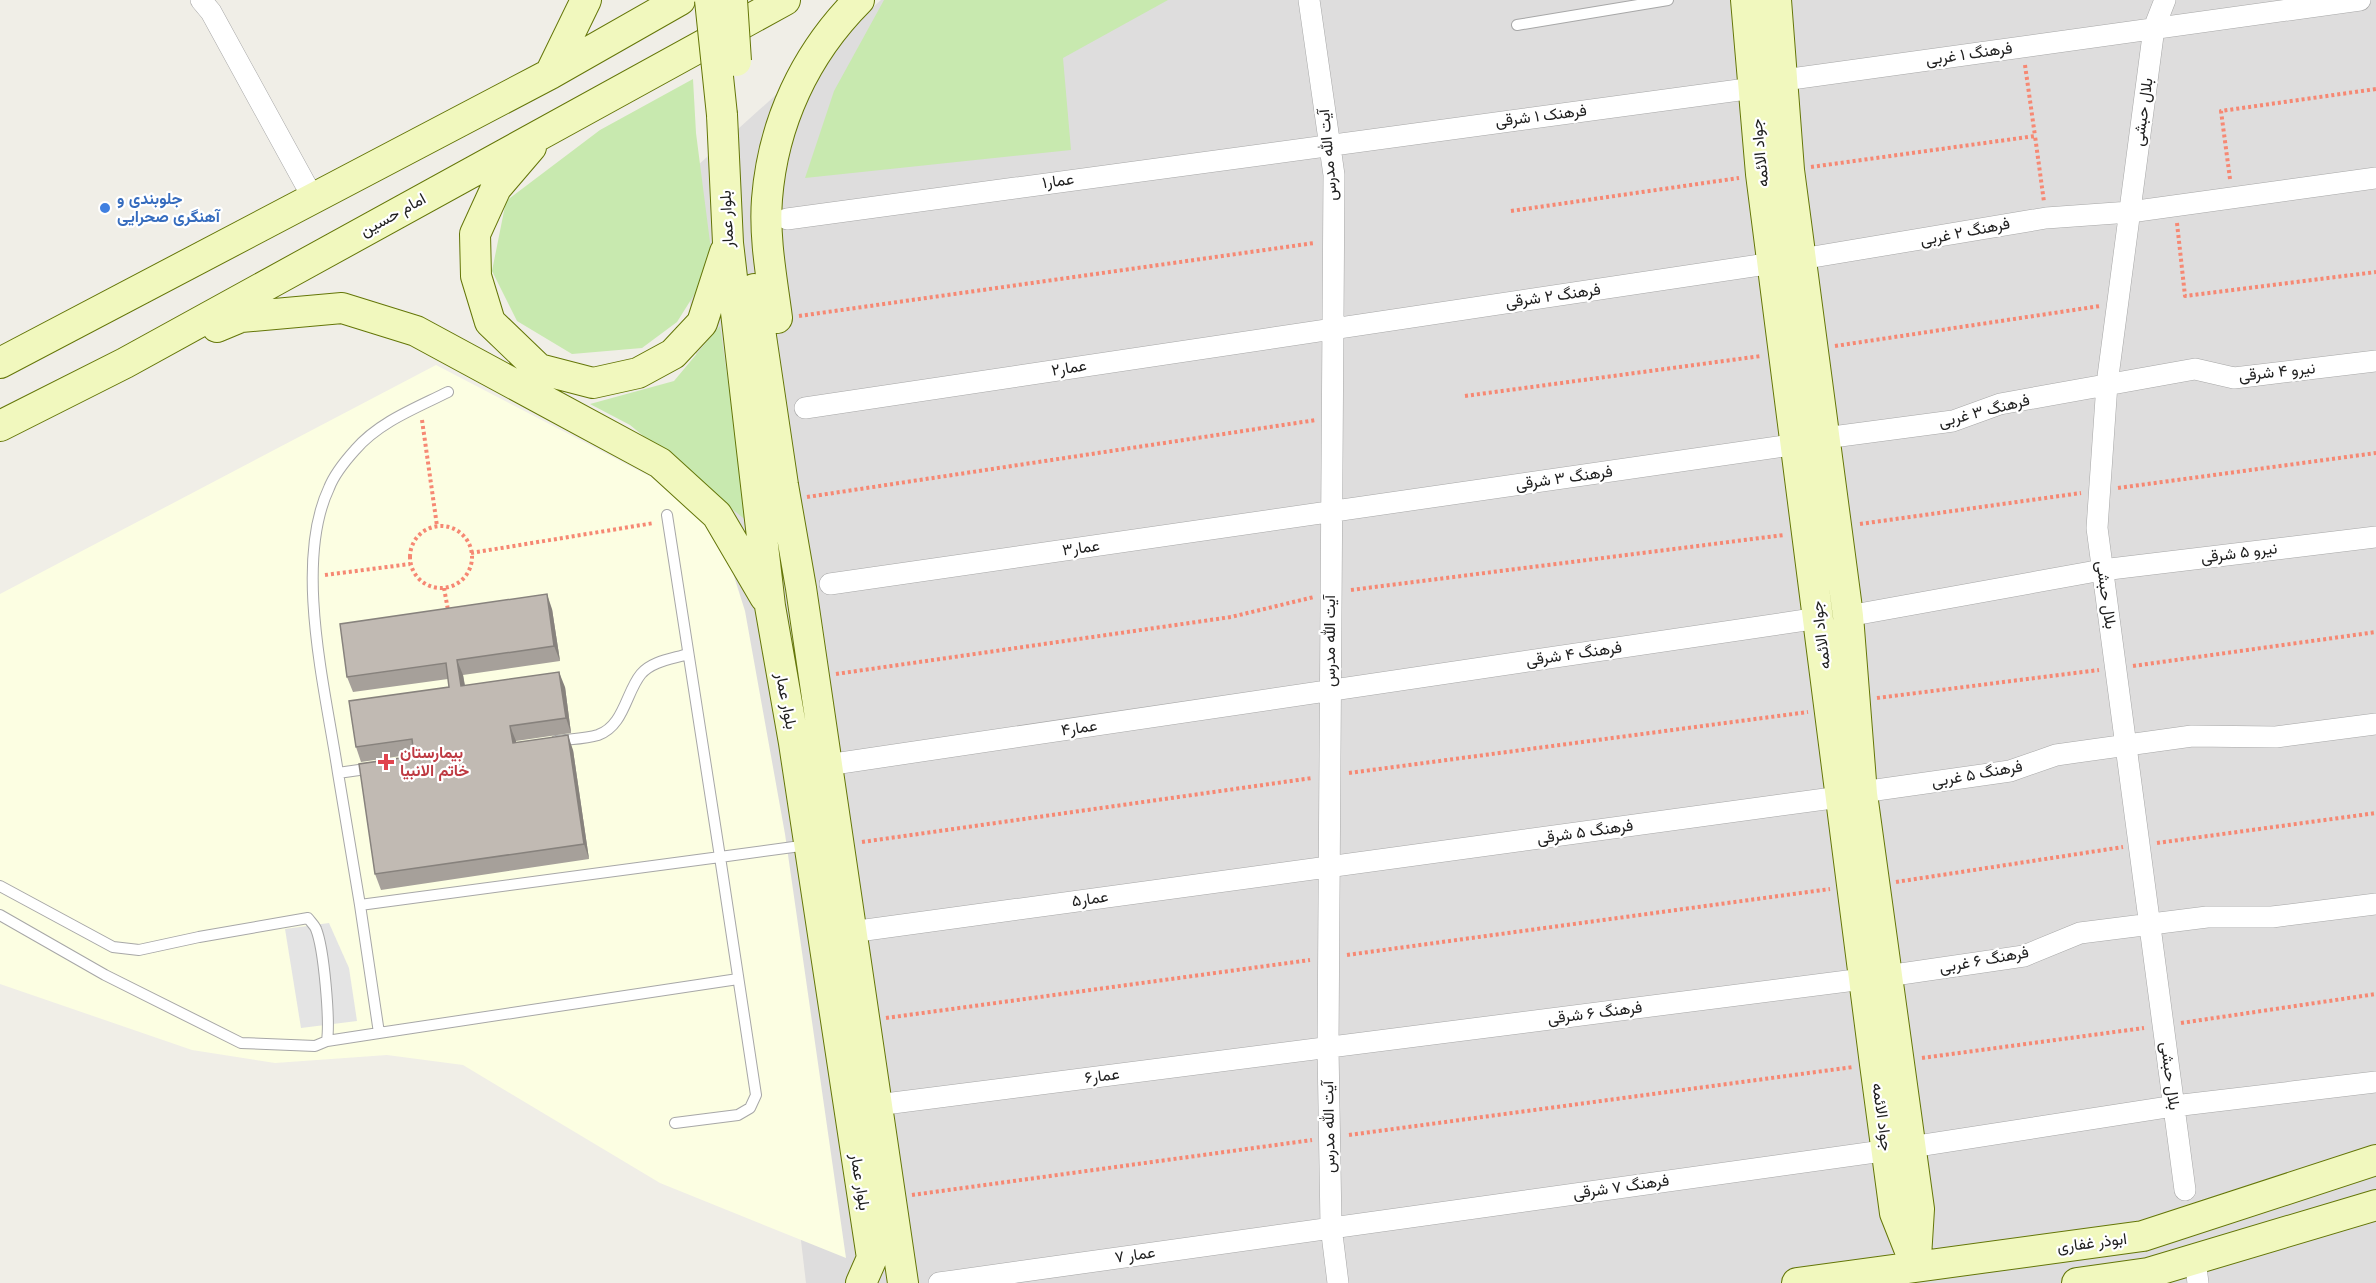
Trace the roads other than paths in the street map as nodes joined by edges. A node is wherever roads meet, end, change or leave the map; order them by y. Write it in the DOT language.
graph roads {
  1 [pos="201,0"];
  2 [pos="586,0"];
  3 [pos="680,0"];
  4 [pos="710,0"];
  5 [pos="732,0"];
  6 [pos="785,0"];
  7 [pos="859,0"];
  8 [pos="1309,0"];
  9 [pos="1668,0"];
  10 [pos="1746,0"];
  11 [pos="1776,0"];
  12 [pos="2164,0"];
  13 [pos="2360,0"];
  14 [pos="1517,25"];
  15 [pos="2154,28"];
  16 [pos="550,74"];
  17 [pos="1784,80"];
  18 [pos="1754,88"];
  19 [pos="730,115"];
  20 [pos="544,132"];
  21 [pos="1329,144"];
  22 [pos="1775,172"];
  23 [pos="2376,178"];
  24 [pos="313,198"];
  25 [pos="2130,212"];
  26 [pos="787,219"];
  27 [pos="728,243"];
  28 [pos="1787,261"];
  29 [pos="1332,328"];
  30 [pos="2376,361"];
  31 [pos="0,363"];
  32 [pos="125,363"];
  33 [pos="2107,384"];
  34 [pos="448,392"];
  35 [pos="805,408"];
  36 [pos="0,426"];
  37 [pos="1811,441"];
  38 [pos="784,493"];
  39 [pos="1331,512"];
  40 [pos="667,518"];
  41 [pos="2376,537"];
  42 [pos="2102,570"];
  43 [pos="830,584"];
  44 [pos="770,606"];
  45 [pos="1848,616"];
  46 [pos="1819,618"];
  47 [pos="688,654"];
  48 [pos="1330,690"];
  49 [pos="2376,724"];
  50 [pos="540,744"];
  51 [pos="2126,746"];
  52 [pos="827,765"];
  53 [pos="384,766"];
  54 [pos="338,773"];
  55 [pos="1851,795"];
  56 [pos="838,840"];
  57 [pos="808,844"];
  58 [pos="720,857"];
  59 [pos="1329,867"];
  60 [pos="0,886"];
  61 [pos="2376,904"];
  62 [pos="360,905"];
  63 [pos="0,915"];
  64 [pos="2151,925"];
  65 [pos="851,932"];
  66 [pos="1875,978"];
  67 [pos="738,979"];
  68 [pos="379,1033"];
  69 [pos="327,1041"];
  70 [pos="1328,1047"];
  71 [pos="2376,1082"];
  72 [pos="877,1105"];
  73 [pos="2174,1106"];
  74 [pos="675,1123"];
  75 [pos="1898,1149"];
  76 [pos="2376,1160"];
  77 [pos="2185,1190"];
  78 [pos="2376,1204"];
  79 [pos="1331,1226"];
  80 [pos="2197,1271"];
  81 [pos="1917,1274"];
  82 [pos="861,1283"];
  83 [pos="903,1283"];
  84 [pos="939,1283"];
  85 [pos="1338,1283"];
  86 [pos="1797,1283"];
  87 [pos="2077,1283"];
  1 -- 24 [label="street"];
  2 -- 16 [label="main road"];
  3 -- 16 [label="main road"];
  4 -- 19 [label="main road, bridge"];
  5 -- 19 [label="main road, bridge"];
  6 -- 20 [label="main road, امام حسین"];
  7 -- 38 [label="main road"];
  8 -- 21 [label="street, آیت الله مدرس"];
  9 -- 14 [label="lane"];
  10 -- 18 [label="main road, جواد الائمه"];
  11 -- 17 [label="main road, جواد الائمه"];
  12 -- 15 [label="street, بلال حبشی"];
  13 -- 15 [label="street, فرهنگ ۱ غربی"];
  15 -- 17 [label="street, فرهنگ ۱ غربی"];
  15 -- 25 [label="street, بلال حبشی"];
  16 -- 24 [label="main road"];
  17 -- 22 [label="main road, جواد الائمه"];
  18 -- 21 [label="street, فرهنک ۱ شرقی"];
  18 -- 22 [label="main road, جواد الائمه"];
  19 -- 27 [label="main road, بلوار عمار"];
  19 -- 38 [label="main road, بلوار عمار"];
  20 -- 27 [label="main road"];
  20 -- 32 [label="main road, امام حسین"];
  21 -- 26 [label="street, عمار۱"];
  21 -- 29 [label="street, آیت الله مدرس"];
  22 -- 28 [label="main road, جواد الائمه"];
  23 -- 25 [label="street, فرهنگ ۲ غربی"];
  24 -- 31 [label="main road"];
  25 -- 28 [label="street, فرهنگ ۲ غربی"];
  25 -- 33 [label="street, بلال حبشی"];
  27 -- 44 [label="main road, بلوار عمار"];
  28 -- 29 [label="street, فرهنگ ۲ شرقی"];
  28 -- 37 [label="main road, جواد الائمه"];
  29 -- 35 [label="street, عمار۲"];
  29 -- 39 [label="street, آیت الله مدرس"];
  30 -- 33 [label="street, نیرو ۴ شرقی"];
  32 -- 36 [label="main road, امام حسین"];
  32 -- 44 [label="main road"];
  33 -- 37 [label="street, فرهنگ ۳ غربی"];
  33 -- 42 [label="street, بلال حبشی"];
  34 -- 54 [label="lane"];
  37 -- 39 [label="street, فرهنگ ۳ شرقی"];
  37 -- 45 [label="main road, جواد الائمه"];
  37 -- 46 [label="main road, جواد الائمه"];
  38 -- 52 [label="main road, بلوار عمار"];
  39 -- 43 [label="street, عمار۳"];
  39 -- 48 [label="street, آیت الله مدرس"];
  40 -- 47 [label="lane"];
  41 -- 42 [label="street, نیرو ۵ شرقی"];
  42 -- 45 [label="street, نیرو ۵ شرقی"];
  42 -- 51 [label="street, بلال حبشی"];
  44 -- 57 [label="main road, بلوار عمار"];
  45 -- 55 [label="main road, جواد الائمه"];
  46 -- 48 [label="street, فرهنگ ۴ شرقی"];
  46 -- 55 [label="main road, جواد الائمه"];
  47 -- 50 [label="lane"];
  47 -- 58 [label="lane"];
  48 -- 52 [label="street, عمار۴"];
  48 -- 59 [label="street, آیت الله مدرس"];
  49 -- 51 [label="street, فرهنگ ۵ غربی"];
  51 -- 55 [label="street, فرهنگ ۵ غربی"];
  51 -- 64 [label="street, بلال حبشی"];
  52 -- 56 [label="main road, بلوار عمار"];
  53 -- 54 [label="lane"];
  54 -- 62 [label="lane"];
  55 -- 59 [label="street, فرهنگ ۵ شرقی"];
  55 -- 66 [label="main road, جواد الائمه"];
  55 -- 66 [label="main road, جواد الائمه"];
  56 -- 57 [label="main road"];
  56 -- 65 [label="main road, بلوار عمار"];
  57 -- 58 [label="lane"];
  57 -- 82 [label="main road, بلوار عمار"];
  58 -- 62 [label="lane"];
  58 -- 67 [label="lane"];
  59 -- 65 [label="street, عمار۵"];
  59 -- 70 [label="street, آیت الله مدرس"];
  60 -- 69 [label="lane"];
  61 -- 64 [label="street, فرهنگ ۶ غربی"];
  62 -- 68 [label="lane"];
  63 -- 69 [label="lane"];
  64 -- 66 [label="street, فرهنگ ۶ غربی"];
  64 -- 73 [label="street, بلال حبشی"];
  65 -- 72 [label="main road, بلوار عمار"];
  66 -- 70 [label="street, فرهنگ ۶ شرقی"];
  66 -- 75 [label="main road, جواد الائمه"];
  67 -- 68 [label="lane"];
  67 -- 74 [label="lane"];
  68 -- 69 [label="lane"];
  70 -- 72 [label="street, عمار۶"];
  70 -- 79 [label="street, آیت الله مدرس"];
  71 -- 73 [label="street, فرهنگ ۷ شرقی"];
  72 -- 83 [label="main road, بلوار عمار"];
  73 -- 75 [label="street, فرهنگ ۷ شرقی"];
  73 -- 77 [label="street, بلال حبشی"];
  75 -- 79 [label="street, فرهنگ ۷ شرقی"];
  75 -- 81 [label="main road, جواد الائمه"];
  76 -- 81 [label="main road, ابوذر غفاری"];
  78 -- 80 [label="main road"];
  79 -- 84 [label="street, عمار ۷"];
  79 -- 85 [label="street, آیت الله مدرس"];
  80 -- 87 [label="main road"];
  81 -- 86 [label="main road, ابوذر غفاری"];
}
